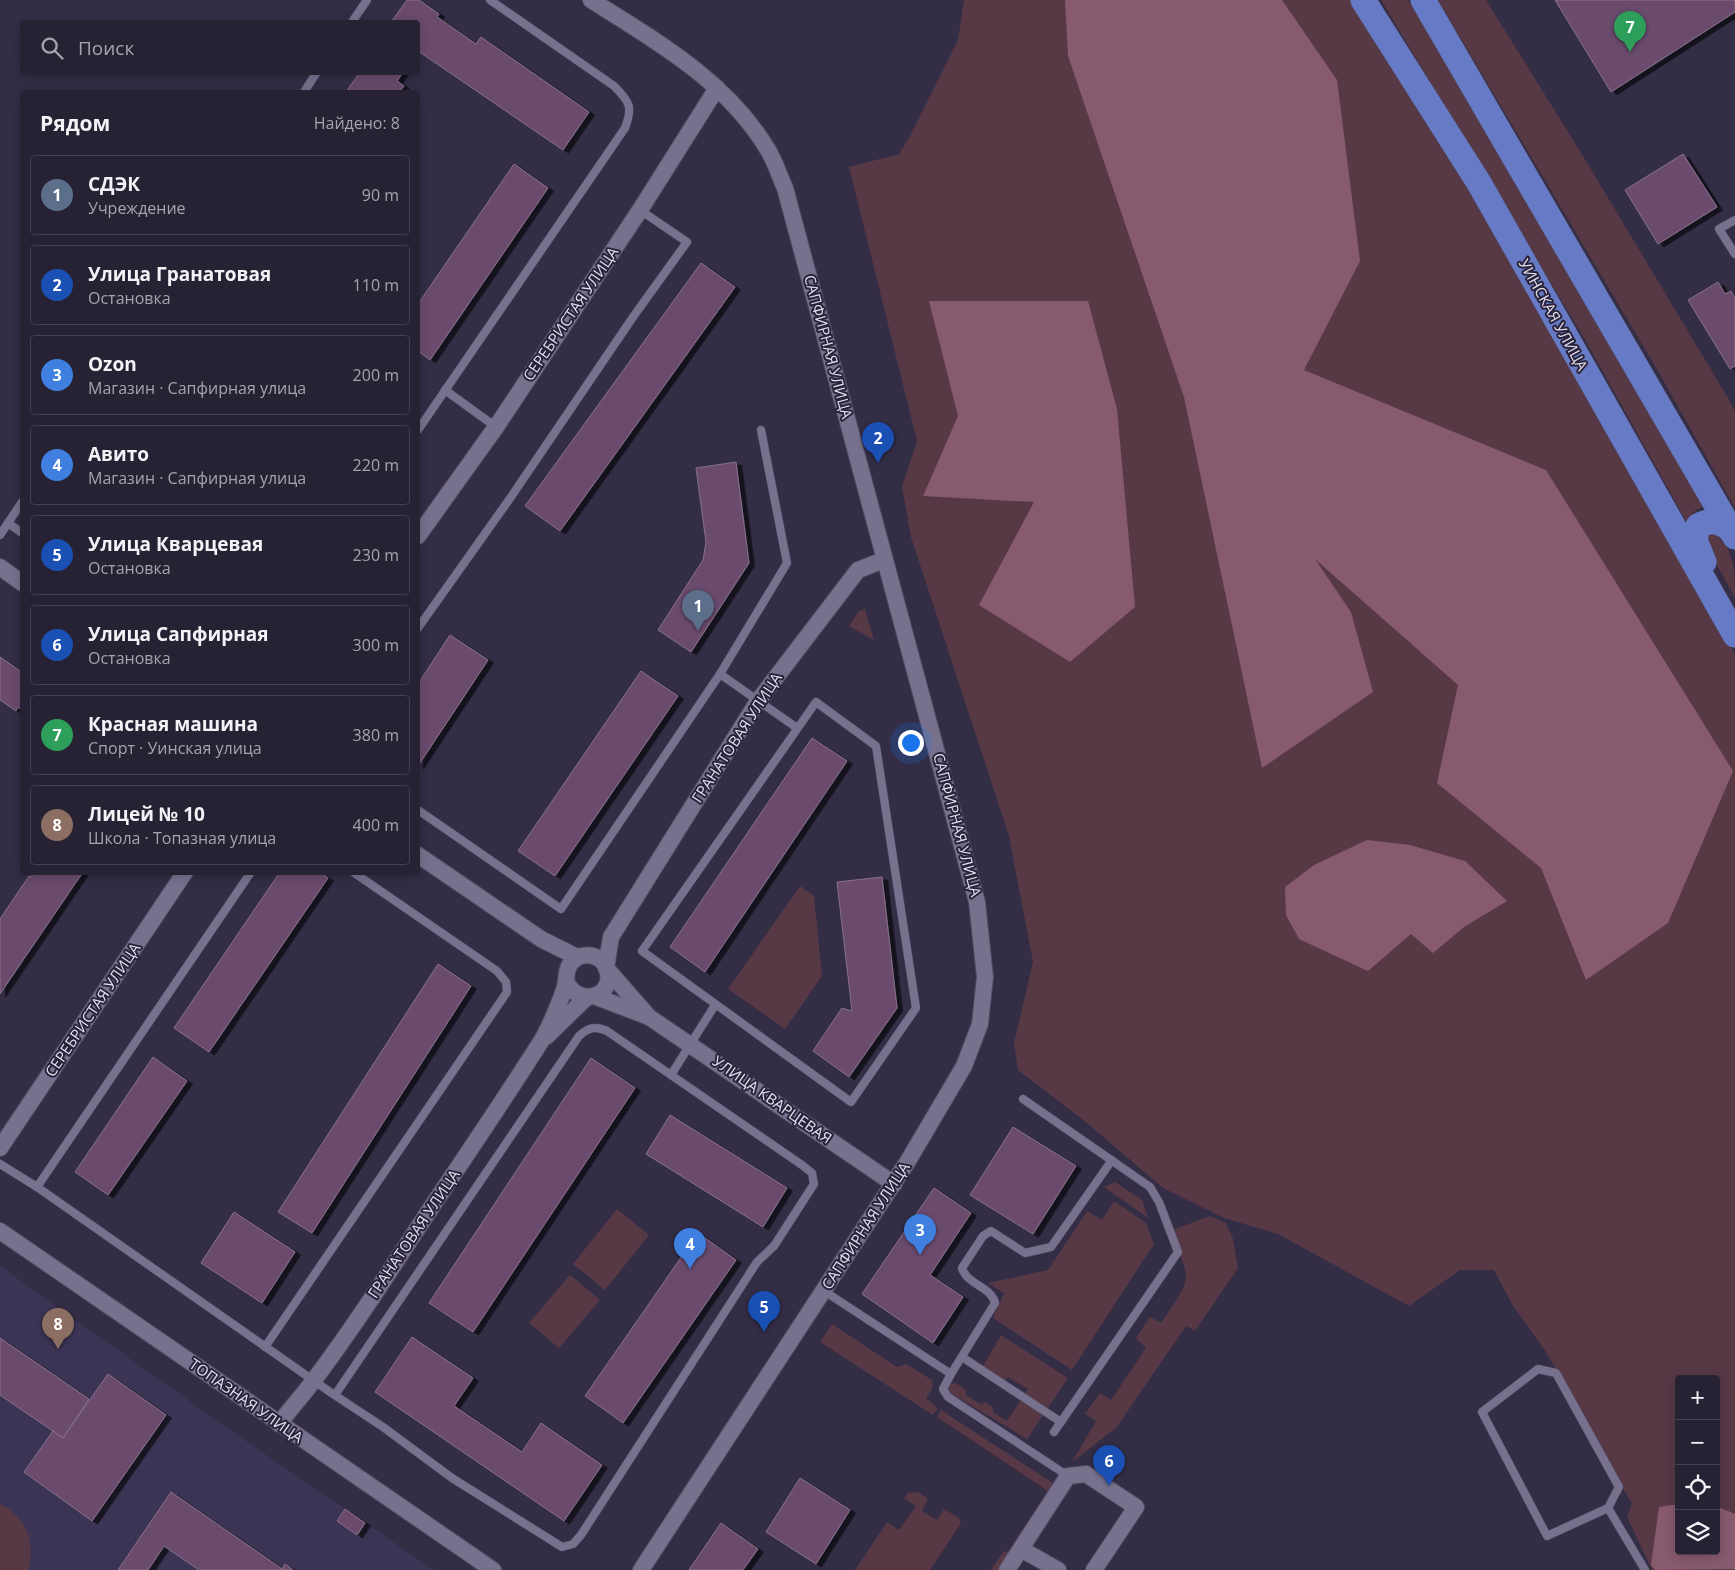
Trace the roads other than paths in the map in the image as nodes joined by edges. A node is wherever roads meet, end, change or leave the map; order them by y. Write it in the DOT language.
graph roads {
  1 [pos="367,0"];
  2 [pos="490,0"];
  3 [pos="591,0"];
  4 [pos="1362,0"];
  5 [pos="1423,0"];
  6 [pos="353,20"];
  7 [pos="315,75"];
  8 [pos="717,88"];
  9 [pos="305,90"];
  10 [pos="640,210"];
  11 [pos="1735,220"];
  12 [pos="1735,254"];
  13 [pos="445,390"];
  14 [pos="420,427"];
  15 [pos="496,427"];
  16 [pos="761,430"];
  17 [pos="20,505"];
  18 [pos="8,523"];
  19 [pos="20,532"];
  20 [pos="420,533"];
  21 [pos="1733,534"];
  22 [pos="0,535"];
  23 [pos="884,560"];
  24 [pos="0,568"];
  25 [pos="20,582"];
  26 [pos="1735,617"];
  27 [pos="420,625"];
  28 [pos="1735,635"];
  29 [pos="720,674"];
  30 [pos="758,701"];
  31 [pos="797,728"];
  32 [pos="420,811"];
  33 [pos="420,857"];
  34 [pos="184,875"];
  35 [pos="249,875"];
  36 [pos="357,875"];
  37 [pos="611,937"];
  38 [pos="542,939"];
  39 [pos="580,956"];
  40 [pos="606,968"];
  41 [pos="566,978"];
  42 [pos="591,997"];
  43 [pos="716,1005"];
  44 [pos="649,1017"];
  45 [pos="542,1041"];
  46 [pos="692,1045"];
  47 [pos="671,1075"];
  48 [pos="1023,1099"];
  49 [pos="0,1148"];
  50 [pos="1112,1160"];
  51 [pos="0,1164"];
  52 [pos="894,1184"];
  53 [pos="37,1187"];
  54 [pos="0,1231"];
  55 [pos="824,1291"];
  56 [pos="265,1347"];
  57 [pos="962,1357"];
  58 [pos="951,1374"];
  59 [pos="314,1380"];
  60 [pos="335,1395"];
  61 [pos="1061,1422"];
  62 [pos="279,1424"];
  63 [pos="1054,1432"];
  64 [pos="1068,1476"];
  65 [pos="1608,1508"];
  66 [pos="1021,1549"];
  67 [pos="493,1570"];
  68 [pos="641,1570"];
  69 [pos="1007,1570"];
  70 [pos="1058,1570"];
  71 [pos="1094,1570"];
  72 [pos="1645,1570"];
  1 -- 6 [label="lane"];
  2 -- 13 [label="lane"];
  3 -- 8 [label="street, САПФИРНАЯ УЛИЦА"];
  4 -- 28 [label="main road, УИНСКАЯ УЛИЦА"];
  5 -- 21 [label="main road"];
  7 -- 9 [label="lane"];
  8 -- 10 [label="street, СЕРЕБРИСТАЯ УЛИЦА"];
  8 -- 23 [label="street, САПФИРНАЯ УЛИЦА"];
  10 -- 15 [label="street, СЕРЕБРИСТАЯ УЛИЦА"];
  10 -- 27 [label="lane"];
  11 -- 12 [label="lane"];
  13 -- 14 [label="lane"];
  13 -- 15 [label="lane"];
  15 -- 20 [label="street, СЕРЕБРИСТАЯ УЛИЦА"];
  16 -- 29 [label="lane"];
  17 -- 18 [label="lane"];
  18 -- 19 [label="lane"];
  18 -- 22 [label="lane"];
  21 -- 26 [label="main road"];
  23 -- 30 [label="street, ГРАНАТОВАЯ УЛИЦА"];
  23 -- 52 [label="street, САПФИРНАЯ УЛИЦА"];
  24 -- 25 [label="street"];
  29 -- 30 [label="lane"];
  29 -- 32 [label="lane"];
  30 -- 31 [label="lane"];
  30 -- 37 [label="street, ГРАНАТОВАЯ УЛИЦА"];
  31 -- 43 [label="lane"];
  31 -- 43 [label="lane"];
  33 -- 38 [label="street"];
  34 -- 49 [label="street, СЕРЕБРИСТАЯ УЛИЦА"];
  35 -- 53 [label="lane"];
  36 -- 56 [label="lane"];
  37 -- 39 [label="street, ГРАНАТОВАЯ УЛИЦА"];
  37 -- 40 [label="street, ГРАНАТОВАЯ УЛИЦА"];
  38 -- 39 [label="street"];
  38 -- 41 [label="street"];
  39 -- 40 [label="street"];
  39 -- 41 [label="street"];
  40 -- 42 [label="street"];
  40 -- 44 [label="street"];
  41 -- 42 [label="street"];
  41 -- 45 [label="street, ГРАНАТОВАЯ УЛИЦА"];
  42 -- 44 [label="street"];
  42 -- 45 [label="street, ГРАНАТОВАЯ УЛИЦА"];
  43 -- 46 [label="lane"];
  44 -- 46 [label="street, УЛИЦА КВАРЦЕВАЯ"];
  45 -- 59 [label="street, ГРАНАТОВАЯ УЛИЦА"];
  46 -- 47 [label="lane"];
  46 -- 52 [label="street, УЛИЦА КВАРЦЕВАЯ"];
  47 -- 60 [label="lane"];
  47 -- 60 [label="lane"];
  48 -- 50 [label="lane"];
  50 -- 57 [label="lane"];
  50 -- 61 [label="lane"];
  51 -- 53 [label="lane"];
  52 -- 55 [label="street, САПФИРНАЯ УЛИЦА"];
  53 -- 56 [label="lane"];
  54 -- 62 [label="street, ТОПАЗНАЯ УЛИЦА"];
  55 -- 58 [label="lane"];
  55 -- 68 [label="street, САПФИРНАЯ УЛИЦА"];
  56 -- 59 [label="lane"];
  57 -- 58 [label="lane"];
  57 -- 61 [label="lane"];
  58 -- 64 [label="lane"];
  59 -- 60 [label="lane"];
  59 -- 62 [label="street, ГРАНАТОВАЯ УЛИЦА"];
  61 -- 63 [label="lane"];
  62 -- 67 [label="street, ТОПАЗНАЯ УЛИЦА"];
  64 -- 66 [label="street"];
  64 -- 71 [label="street"];
  65 -- 65 [label="lane"];
  65 -- 72 [label="lane"];
  66 -- 69 [label="street"];
  66 -- 70 [label="street"];
}
